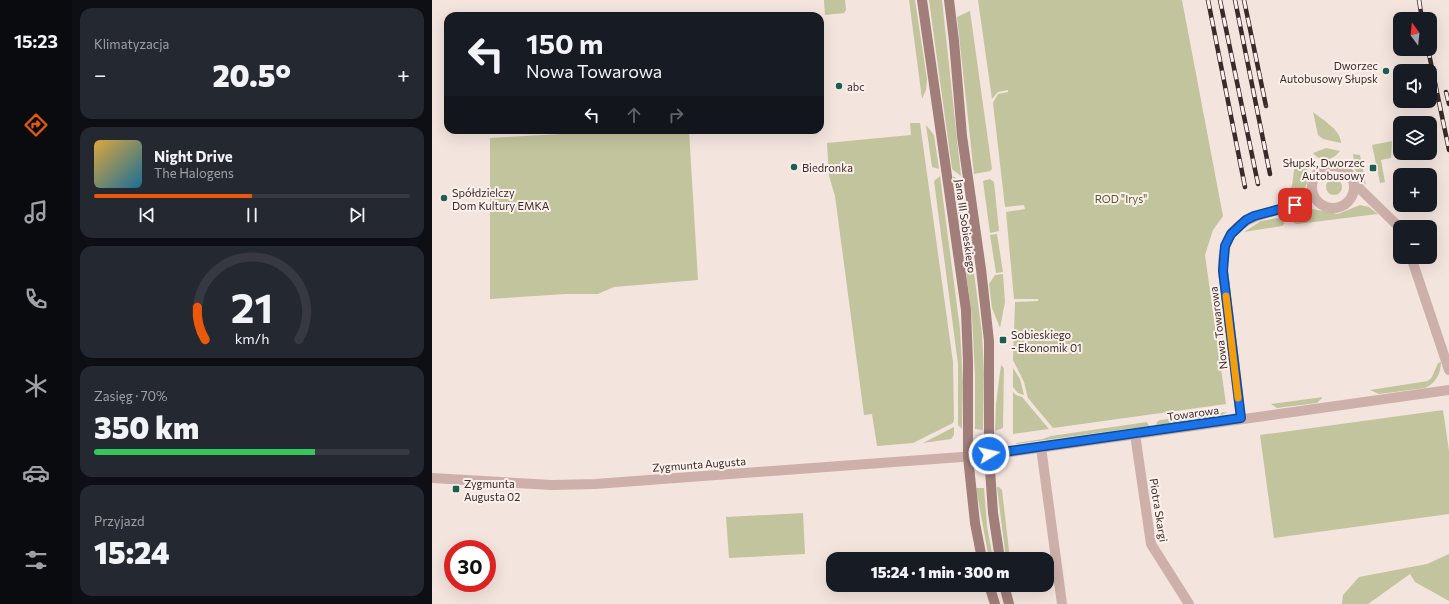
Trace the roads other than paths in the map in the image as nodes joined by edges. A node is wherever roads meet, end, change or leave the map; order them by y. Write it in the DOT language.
graph roads {
  1 [pos="922,0"];
  2 [pos="948,0"];
  3 [pos="1355,184"];
  4 [pos="1314,196"];
  5 [pos="1393,221"];
  6 [pos="1414,264"];
  7 [pos="1449,370"];
  8 [pos="1449,390"];
  9 [pos="1241,418"];
  10 [pos="1135,434"];
  11 [pos="1041,447"];
  12 [pos="989,454"];
  13 [pos="968,457"];
  14 [pos="432,478"];
  15 [pos="981,552"];
  16 [pos="999,552"];
  17 [pos="991,592"];
  18 [pos="1006,592"];
  19 [pos="995,604"];
  20 [pos="1009,604"];
  21 [pos="1062,604"];
  22 [pos="1189,604"];
  1 -- 13 [label="street, Jana III Sobieskiego"];
  2 -- 12 [label="street, Jana III Sobieskiego"];
  3 -- 4 [label="street"];
  3 -- 4 [label="street"];
  3 -- 5 [label="street"];
  4 -- 9 [label="street, Nowa Towarowa"];
  6 -- 7 [label="street"];
  8 -- 9 [label="street, Towarowa"];
  9 -- 10 [label="street, Towarowa"];
  10 -- 11 [label="street, Towarowa"];
  10 -- 22 [label="street, Piotra Skargi"];
  11 -- 12 [label="street, Towarowa"];
  11 -- 21 [label="street"];
  12 -- 13 [label="street"];
  12 -- 16 [label="street, Jana III Sobieskiego"];
  13 -- 14 [label="street, Zygmunta Augusta"];
  13 -- 15 [label="street, Jana III Sobieskiego"];
  17 -- 19 [label="street"];
  18 -- 20 [label="street"];
}
